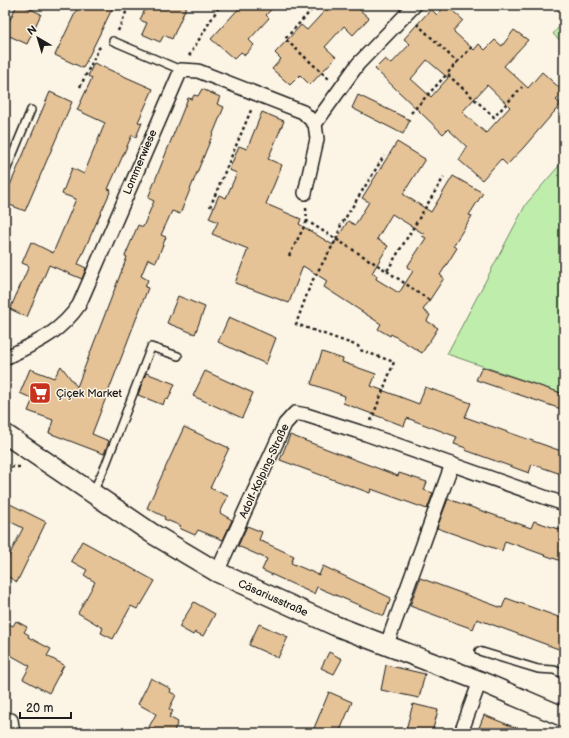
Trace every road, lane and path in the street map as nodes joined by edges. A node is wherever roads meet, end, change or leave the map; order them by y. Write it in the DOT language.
graph roads {
  1 [pos="129,5"];
  2 [pos="220,5"];
  3 [pos="316,5"];
  4 [pos="410,9"];
  5 [pos="113,41"];
  6 [pos="473,46"];
  7 [pos="458,62"];
  8 [pos="181,70"];
  9 [pos="447,74"];
  10 [pos="80,87"];
  11 [pos="522,87"];
  12 [pos="340,89"];
  13 [pos="258,94"];
  14 [pos="31,110"];
  15 [pos="411,113"];
  16 [pos="315,124"];
  17 [pos="384,156"];
  18 [pos="5,173"];
  19 [pos="444,177"];
  20 [pos="305,193"];
  21 [pos="210,207"];
  22 [pos="307,221"];
  23 [pos="336,240"];
  24 [pos="289,256"];
  25 [pos="387,271"];
  26 [pos="429,300"];
  27 [pos="178,356"];
  28 [pos="5,358"];
  29 [pos="5,434"];
  30 [pos="366,434"];
  31 [pos="452,464"];
  32 [pos="93,492"];
  33 [pos="564,504"];
  34 [pos="217,572"];
  35 [pos="386,644"];
  36 [pos="479,651"];
  37 [pos="564,674"];
  38 [pos="480,681"];
  39 [pos="564,718"];
  40 [pos="462,733"];
  1 -- 5 [label="path"];
  2 -- 8 [label="path"];
  3 -- 12 [label="path"];
  4 -- 7 [label="path"];
  4 -- 12 [label="street"];
  5 -- 8 [label="lane"];
  5 -- 10 [label="path"];
  6 -- 7 [label="path"];
  7 -- 9 [label="path"];
  8 -- 13 [label="street"];
  8 -- 28 [label="street, Lommerwiese"];
  9 -- 11 [label="path"];
  9 -- 15 [label="path"];
  12 -- 16 [label="street"];
  13 -- 16 [label="street"];
  13 -- 21 [label="path"];
  14 -- 18 [label="lane"];
  16 -- 20 [label="street"];
  17 -- 23 [label="path"];
  19 -- 25 [label="path"];
  20 -- 22 [label="path"];
  22 -- 23 [label="path"];
  22 -- 24 [label="path"];
  23 -- 25 [label="path"];
  23 -- 30 [label="path"];
  25 -- 26 [label="path"];
  27 -- 32 [label="lane"];
  29 -- 32 [label="main road, Cäsariusstraße"];
  30 -- 31 [label="street, Adolf-Kolping-Straße"];
  30 -- 34 [label="street, Adolf-Kolping-Straße"];
  31 -- 33 [label="street, Adolf-Kolping-Straße"];
  31 -- 35 [label="street"];
  32 -- 34 [label="main road, Cäsariusstraße"];
  34 -- 35 [label="main road, Cäsariusstraße"];
  35 -- 38 [label="main road, Cäsariusstraße"];
  36 -- 37 [label="lane"];
  38 -- 39 [label="main road, Cäsariusstraße"];
  38 -- 40 [label="street"];
}
